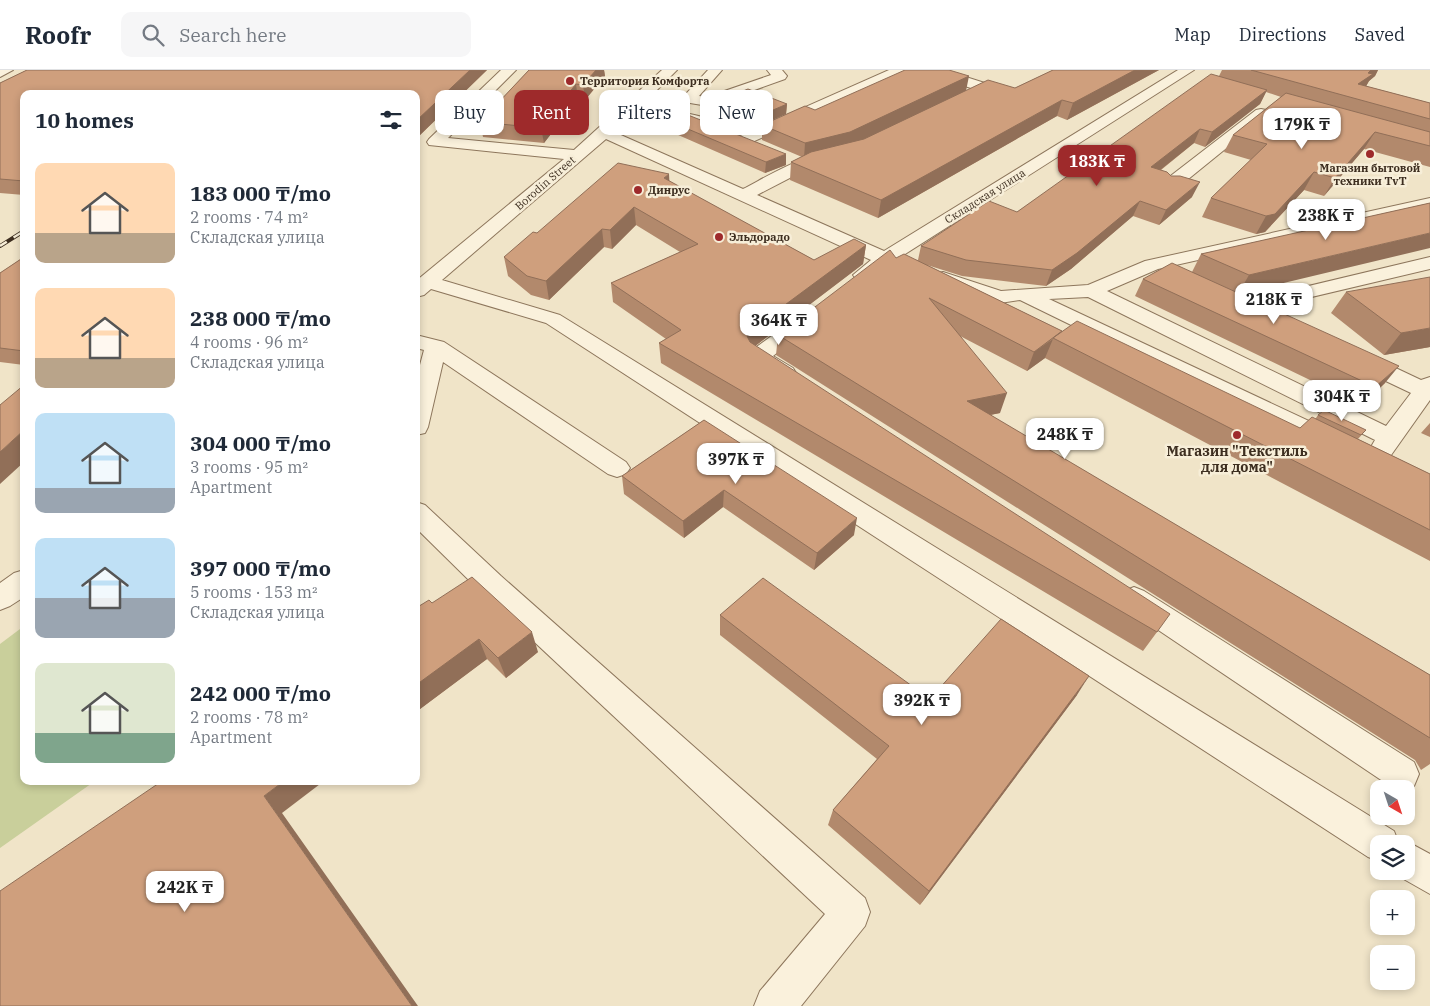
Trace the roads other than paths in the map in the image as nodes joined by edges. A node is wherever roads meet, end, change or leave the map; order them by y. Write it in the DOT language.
graph roads {
  1 [pos="6,70"];
  2 [pos="510,70"];
  3 [pos="670,70"];
  4 [pos="715,70"];
  5 [pos="774,70"];
  6 [pos="900,70"];
  7 [pos="930,70"];
  8 [pos="0,73"];
  9 [pos="1189,75"];
  10 [pos="650,90"];
  11 [pos="1276,102"];
  12 [pos="942,109"];
  13 [pos="690,119"];
  14 [pos="602,135"];
  15 [pos="608,135"];
  16 [pos="744,140"];
  17 [pos="761,147"];
  18 [pos="577,155"];
  19 [pos="838,156"];
  20 [pos="786,158"];
  21 [pos="803,165"];
  22 [pos="1170,185"];
  23 [pos="743,196"];
  24 [pos="1430,203"];
  25 [pos="884,259"];
  26 [pos="1430,263"];
  27 [pos="1152,265"];
  28 [pos="1185,280"];
  29 [pos="423,287"];
  30 [pos="845,289"];
  31 [pos="1090,292"];
  32 [pos="1022,294"];
  33 [pos="822,308"];
  34 [pos="1271,320"];
  35 [pos="426,344"];
  36 [pos="1343,352"];
  37 [pos="1427,387"];
  38 [pos="810,389"];
  39 [pos="420,394"];
  40 [pos="1376,452"];
  41 [pos="617,468"];
  42 [pos="420,516"];
  43 [pos="20,584"];
  44 [pos="1110,584"];
  45 [pos="0,598"];
  46 [pos="1402,774"];
  47 [pos="1370,838"];
  48 [pos="1415,866"];
  49 [pos="1430,875"];
  50 [pos="775,1006"];
  1 -- 8 [label="street"];
  2 -- 18 [label="street"];
  3 -- 10 [label="street, Borodin Street"];
  4 -- 5 [label="street"];
  6 -- 16 [label="street"];
  7 -- 12 [label="street"];
  9 -- 25 [label="street, Складская улица"];
  11 -- 22 [label="street"];
  13 -- 16 [label="street"];
  14 -- 18 [label="street, Borodin Street"];
  15 -- 23 [label="street"];
  16 -- 17 [label="street"];
  18 -- 29 [label="street, Borodin Street"];
  19 -- 21 [label="street"];
  20 -- 21 [label="street"];
  21 -- 23 [label="street"];
  23 -- 25 [label="street"];
  24 -- 27 [label="street"];
  25 -- 30 [label="street, Складская улица"];
  25 -- 32 [label="street"];
  26 -- 34 [label="street"];
  27 -- 28 [label="street"];
  27 -- 31 [label="street"];
  29 -- 47 [label="street"];
  31 -- 32 [label="street"];
  31 -- 40 [label="street"];
  32 -- 40 [label="street"];
  33 -- 38 [label="street"];
  35 -- 39 [label="street"];
  35 -- 41 [label="street"];
  36 -- 37 [label="street"];
  37 -- 40 [label="street"];
  42 -- 50 [label="street"];
  43 -- 45 [label="street"];
  44 -- 46 [label="street"];
  48 -- 49 [label="street"];
}
